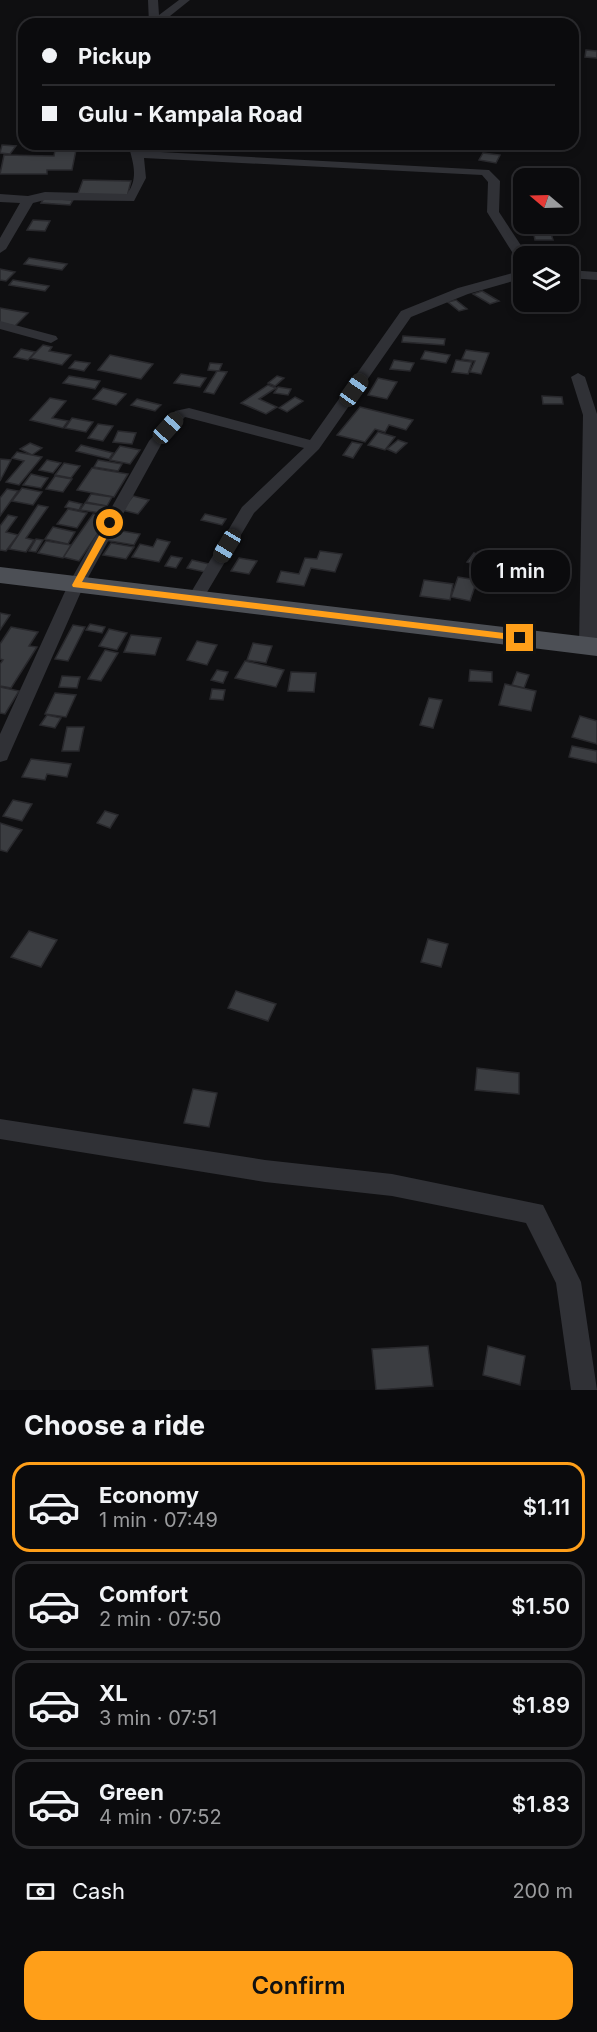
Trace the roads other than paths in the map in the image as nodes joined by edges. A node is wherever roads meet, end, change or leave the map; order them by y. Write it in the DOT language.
graph roads {
  1 [pos="153,0"];
  2 [pos="185,0"];
  3 [pos="154,18"];
  4 [pos="161,18"];
  5 [pos="135,150"];
  6 [pos="150,150"];
  7 [pos="0,198"];
  8 [pos="28,200"];
  9 [pos="515,246"];
  10 [pos="0,249"];
  11 [pos="579,275"];
  12 [pos="597,276"];
  13 [pos="513,277"];
  14 [pos="0,325"];
  15 [pos="51,339"];
  16 [pos="578,377"];
  17 [pos="314,446"];
  18 [pos="0,575"];
  19 [pos="76,585"];
  20 [pos="195,599"];
  21 [pos="592,647"];
  22 [pos="0,755"];
  23 [pos="0,1130"];
  24 [pos="584,1390"];
  1 -- 3 [label="street"];
  2 -- 4 [label="street"];
  5 -- 8 [label="street"];
  6 -- 9 [label="street"];
  7 -- 8 [label="street"];
  8 -- 10 [label="street"];
  11 -- 12 [label="street"];
  13 -- 17 [label="street"];
  14 -- 15 [label="street"];
  16 -- 21 [label="street"];
  17 -- 19 [label="street"];
  17 -- 20 [label="street"];
  18 -- 19 [label="main road"];
  19 -- 20 [label="main road"];
  19 -- 22 [label="street"];
  20 -- 21 [label="main road"];
  23 -- 24 [label="street"];
}
